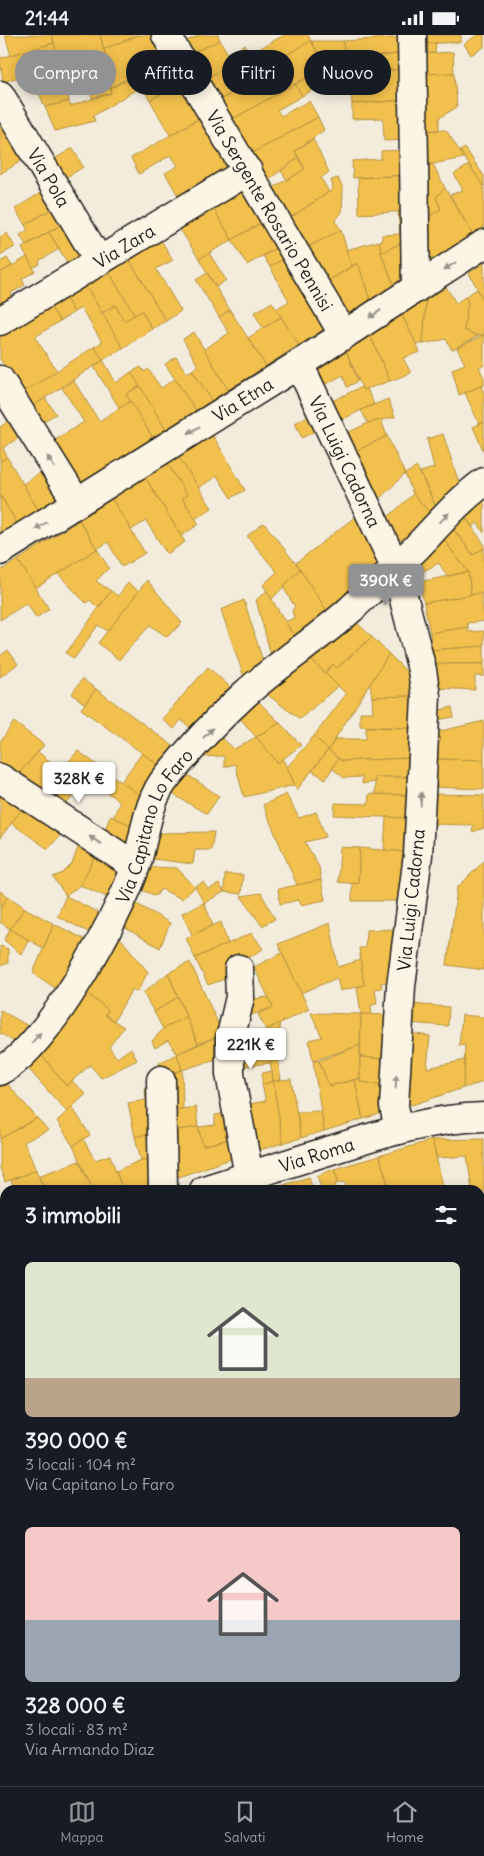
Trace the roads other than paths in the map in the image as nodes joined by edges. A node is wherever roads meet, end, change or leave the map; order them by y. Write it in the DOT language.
graph roads {
  1 [pos="166,35"];
  2 [pos="412,35"];
  3 [pos="0,95"];
  4 [pos="248,171"];
  5 [pos="484,245"];
  6 [pos="99,261"];
  7 [pos="416,288"];
  8 [pos="0,321"];
  9 [pos="344,335"];
  10 [pos="299,365"];
  11 [pos="0,380"];
  12 [pos="484,482"];
  13 [pos="77,503"];
  14 [pos="0,551"];
  15 [pos="399,559"];
  16 [pos="0,778"];
  17 [pos="136,866"];
  18 [pos="238,969"];
  19 [pos="0,1071"];
  20 [pos="161,1080"];
  21 [pos="484,1117"];
  22 [pos="399,1130"];
  23 [pos="249,1176"];
  24 [pos="163,1185"];
  25 [pos="220,1185"];
  1 -- 4 [label="street, Via Sergente Rosario Pennisi"];
  2 -- 7 [label="street"];
  3 -- 6 [label="street, Via Pola"];
  4 -- 6 [label="street, Via Zara"];
  4 -- 9 [label="street, Via Sergente Rosario Pennisi"];
  5 -- 7 [label="street, Via Etna, one-way"];
  6 -- 8 [label="street, Via Zara"];
  7 -- 9 [label="street, Via Etna, one-way"];
  9 -- 10 [label="street, Via Etna"];
  10 -- 13 [label="street, Via Etna, one-way"];
  10 -- 15 [label="street, Via Luigi Cadorna"];
  13 -- 11 [label="street, one-way"];
  15 -- 12 [label="street, Via Capitano Lo Faro, one-way"];
  13 -- 14 [label="street, Via Etna, one-way"];
  17 -- 15 [label="street, Via Capitano Lo Faro, one-way"];
  22 -- 15 [label="street, Via Luigi Cadorna, one-way"];
  17 -- 16 [label="street, one-way"];
  19 -- 17 [label="street, Via Capitano Lo Faro, one-way"];
  18 -- 23 [label="street"];
  20 -- 24 [label="street"];
  21 -- 22 [label="street, Via Roma"];
  22 -- 23 [label="street, Via Roma"];
  23 -- 25 [label="street, Via Roma"];
}
